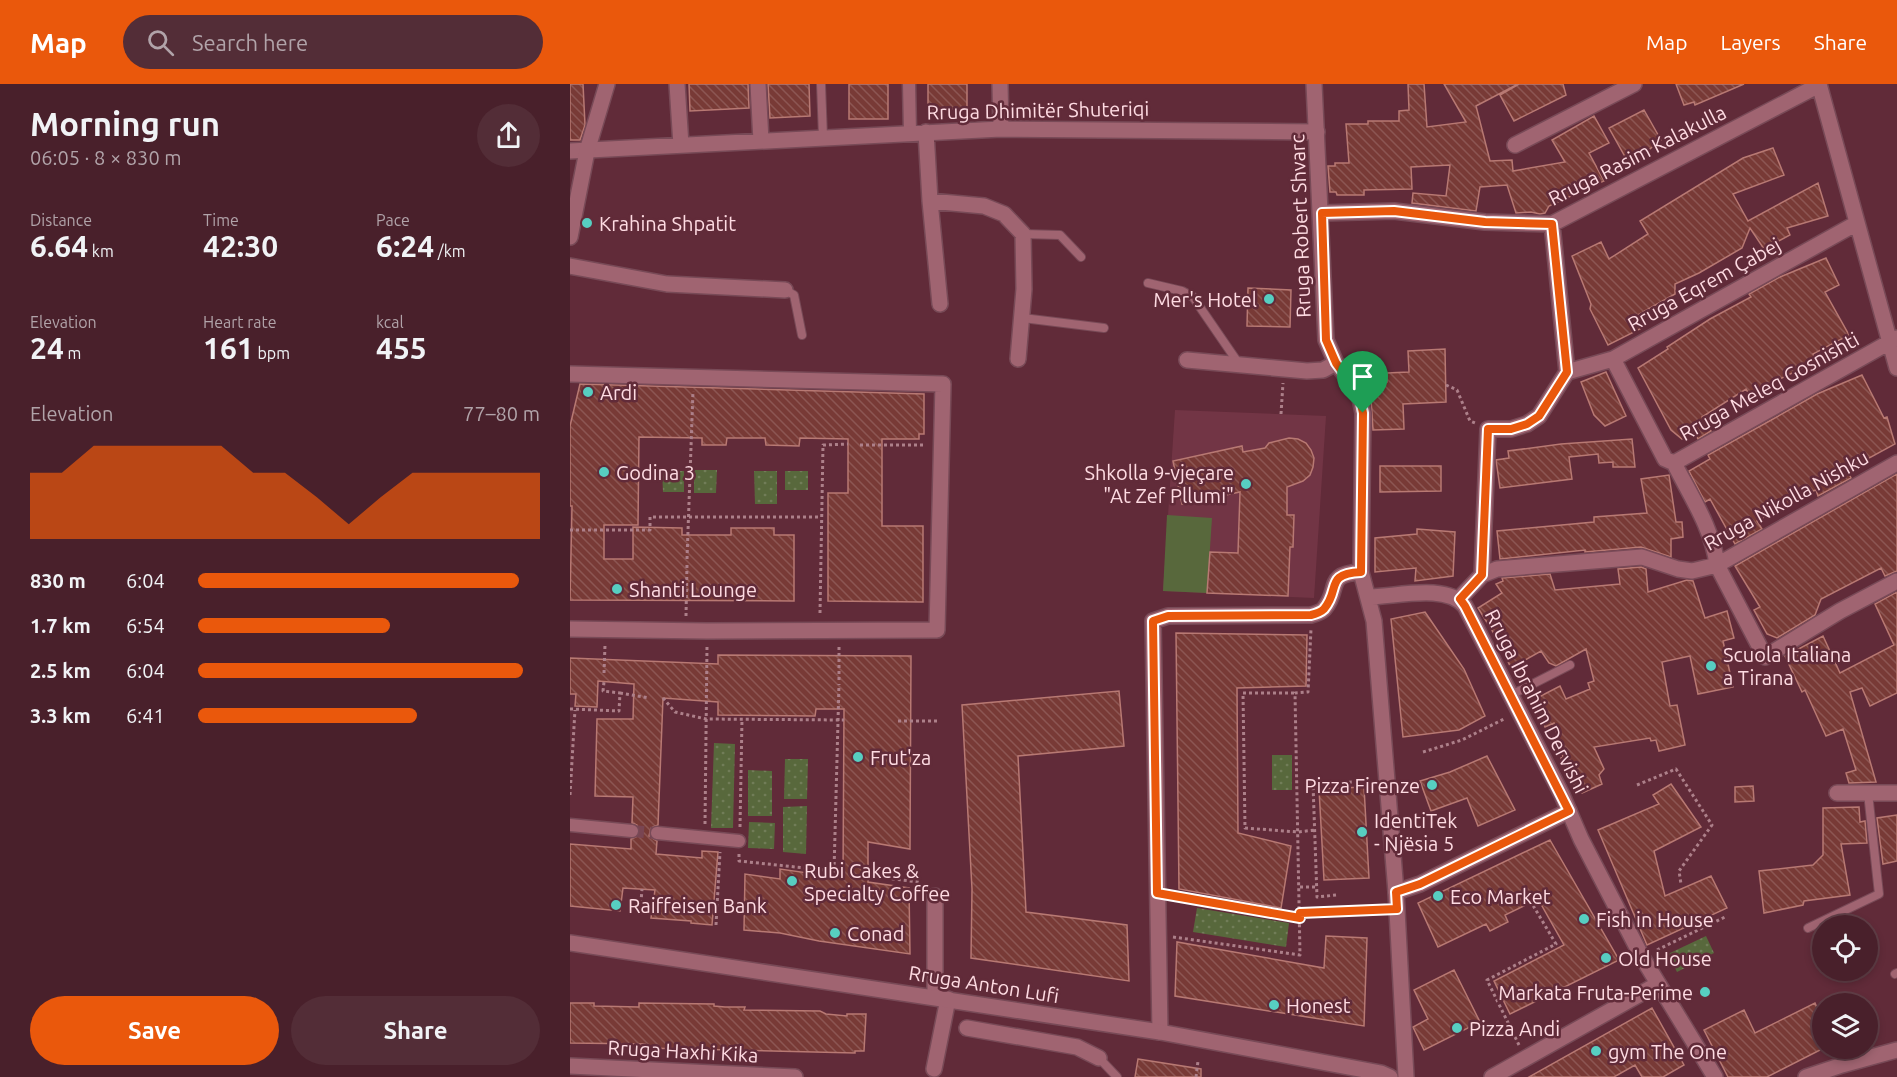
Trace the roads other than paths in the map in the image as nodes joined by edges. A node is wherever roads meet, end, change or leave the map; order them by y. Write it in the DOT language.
graph roads {
  1 [pos="607,84"];
  2 [pos="677,84"];
  3 [pos="758,84"];
  4 [pos="821,84"];
  5 [pos="909,84"];
  6 [pos="1000,84"];
  7 [pos="1314,84"];
  8 [pos="1634,84"];
  9 [pos="1819,84"];
  10 [pos="1001,129"];
  11 [pos="918,132"];
  12 [pos="1317,132"];
  13 [pos="823,137"];
  14 [pos="761,141"];
  15 [pos="681,145"];
  16 [pos="1515,145"];
  17 [pos="570,151"];
  18 [pos="587,151"];
  19 [pos="930,201"];
  20 [pos="1322,213"];
  21 [pos="1857,223"];
  22 [pos="1552,224"];
  23 [pos="1023,234"];
  24 [pos="570,237"];
  25 [pos="1081,257"];
  26 [pos="570,266"];
  27 [pos="1148,283"];
  28 [pos="785,290"];
  29 [pos="939,304"];
  30 [pos="1023,318"];
  31 [pos="1104,328"];
  32 [pos="802,335"];
  33 [pos="1893,340"];
  34 [pos="1613,358"];
  35 [pos="1018,359"];
  36 [pos="1187,360"];
  37 [pos="1336,363"];
  38 [pos="1240,365"];
  39 [pos="1897,368"];
  40 [pos="1567,372"];
  41 [pos="570,374"];
  42 [pos="1674,463"];
  43 [pos="1897,463"];
  44 [pos="1717,565"];
  45 [pos="1361,572"];
  46 [pos="1482,575"];
  47 [pos="1897,581"];
  48 [pos="1368,597"];
  49 [pos="1460,599"];
  50 [pos="570,629"];
  51 [pos="1570,665"];
  52 [pos="1511,695"];
  53 [pos="1868,793"];
  54 [pos="1897,793"];
  55 [pos="1837,794"];
  56 [pos="1569,811"];
  57 [pos="570,825"];
  58 [pos="632,831"];
  59 [pos="657,833"];
  60 [pos="740,841"];
  61 [pos="1396,892"];
  62 [pos="935,896"];
  63 [pos="1808,928"];
  64 [pos="570,942"];
  65 [pos="1658,984"];
  66 [pos="941,998"];
  67 [pos="967,1028"];
  68 [pos="1160,1032"];
  69 [pos="1897,1050"];
  70 [pos="1099,1058"];
  71 [pos="570,1066"];
  72 [pos="934,1069"];
  73 [pos="795,1077"];
  74 [pos="1117,1077"];
  75 [pos="1390,1077"];
  76 [pos="1406,1077"];
  77 [pos="1492,1077"];
  78 [pos="1715,1077"];
  79 [pos="1806,1077"];
  1 -- 18 [label="street"];
  2 -- 15 [label="street"];
  3 -- 14 [label="street"];
  4 -- 13 [label="lane"];
  5 -- 11 [label="street"];
  6 -- 10 [label="street"];
  7 -- 12 [label="street, Rruga Robert Shvarc"];
  8 -- 16 [label="street"];
  9 -- 21 [label="street"];
  9 -- 22 [label="street, Rruga Rasim Kalakulla"];
  10 -- 11 [label="street, Rruga Dhimitër Shuteriqi"];
  10 -- 12 [label="street, Rruga Dhimitër Shuteriqi"];
  11 -- 13 [label="street, Rruga Dhimitër Shuteriqi"];
  11 -- 19 [label="street"];
  12 -- 20 [label="street, Rruga Robert Shvarc"];
  13 -- 14 [label="street, Rruga Dhimitër Shuteriqi"];
  14 -- 15 [label="street, Rruga Dhimitër Shuteriqi"];
  15 -- 18 [label="street, Rruga Dhimitër Shuteriqi"];
  17 -- 18 [label="street, Rruga Dhimitër Shuteriqi"];
  18 -- 24 [label="street"];
  19 -- 23 [label="street"];
  19 -- 29 [label="street"];
  20 -- 22 [label="street, Rruga Rasim Kalakulla"];
  20 -- 37 [label="street, Rruga Robert Shvarc"];
  21 -- 33 [label="street"];
  21 -- 34 [label="street, Rruga Eqrem Çabej"];
  22 -- 40 [label="street"];
  23 -- 25 [label="lane"];
  23 -- 30 [label="street"];
  26 -- 28 [label="street"];
  27 -- 38 [label="lane"];
  28 -- 32 [label="lane"];
  30 -- 31 [label="lane"];
  30 -- 35 [label="street"];
  33 -- 39 [label="street"];
  33 -- 42 [label="street, Rruga Meleq Gosnishti"];
  34 -- 40 [label="street, Rruga Eqrem Çabej"];
  34 -- 42 [label="street, Rruga Meleq Gosnishti"];
  36 -- 38 [label="street"];
  37 -- 38 [label="street"];
  37 -- 45 [label="street, Rruga Robert Shvarc"];
  40 -- 46 [label="street"];
  41 -- 50 [label="street"];
  42 -- 44 [label="street"];
  43 -- 44 [label="street, Rruga Nikolla Nishku"];
  44 -- 46 [label="street, Rruga Nikolla Nishku"];
  44 -- 47 [label="street"];
  45 -- 48 [label="street, Rruga Robert Shvarc"];
  45 -- 68 [label="street"];
  46 -- 49 [label="street, Rruga Ibrahim Dervishi"];
  48 -- 49 [label="street"];
  48 -- 61 [label="street, Rruga Robert Shvarc"];
  49 -- 52 [label="street, Rruga Ibrahim Dervishi"];
  51 -- 52 [label="lane"];
  52 -- 56 [label="street, Rruga Ibrahim Dervishi"];
  53 -- 54 [label="street"];
  53 -- 55 [label="street"];
  53 -- 63 [label="lane"];
  56 -- 61 [label="street"];
  56 -- 65 [label="street, Rruga Ibrahim Dervishi"];
  57 -- 58 [label="street"];
  59 -- 60 [label="street"];
  61 -- 76 [label="street, Rruga Robert Shvarc"];
  62 -- 66 [label="street"];
  64 -- 66 [label="street, Rruga Anton Lufi"];
  65 -- 77 [label="street"];
  65 -- 78 [label="street, Rruga Ibrahim Dervishi"];
  66 -- 68 [label="street, Rruga Anton Lufi"];
  66 -- 72 [label="street"];
  67 -- 70 [label="street"];
  68 -- 75 [label="street, Rruga Anton Lufi"];
  69 -- 79 [label="street"];
  70 -- 74 [label="lane"];
  71 -- 73 [label="street, Rruga Haxhi Kika"];
}
